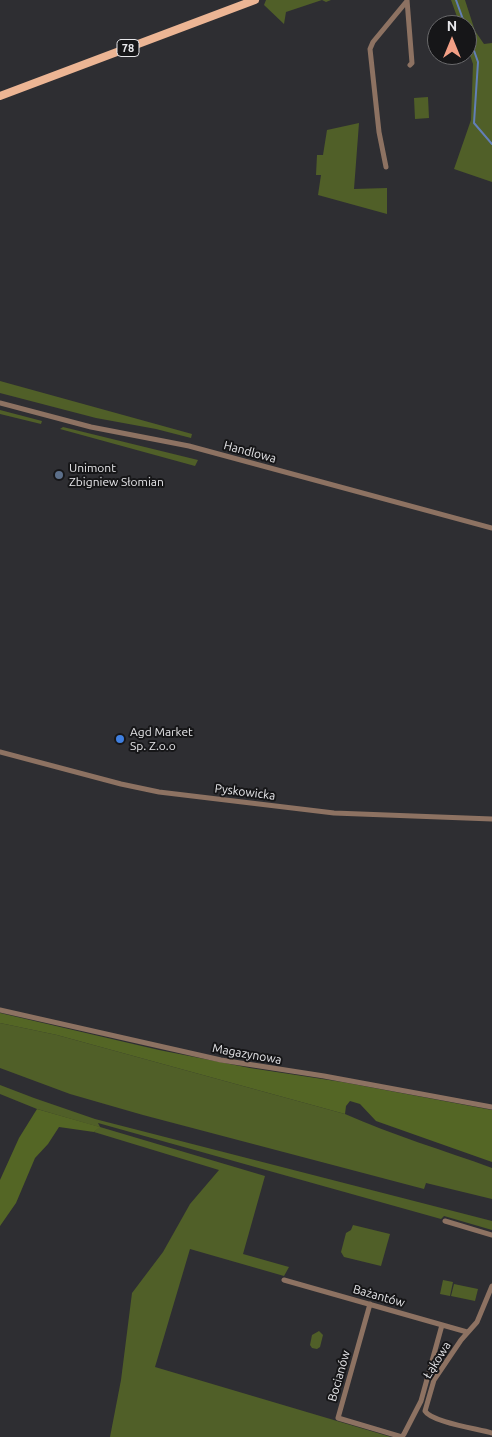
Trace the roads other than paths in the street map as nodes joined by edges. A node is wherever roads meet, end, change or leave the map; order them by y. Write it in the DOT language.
graph roads {
  1 [pos="255,0"];
  2 [pos="407,1"];
  3 [pos="410,65"];
  4 [pos="0,96"];
  5 [pos="386,167"];
  6 [pos="0,403"];
  7 [pos="492,528"];
  8 [pos="0,752"];
  9 [pos="492,819"];
  10 [pos="0,1010"];
  11 [pos="492,1107"];
  12 [pos="445,1221"];
  13 [pos="492,1235"];
  14 [pos="284,1280"];
  15 [pos="492,1286"];
  16 [pos="370,1304"];
  17 [pos="442,1325"];
  18 [pos="467,1332"];
  19 [pos="492,1433"];
  1 -- 4 [label="main road, 78"];
  2 -- 3 [label="street"];
  2 -- 5 [label="street"];
  6 -- 7 [label="street, Handlowa"];
  8 -- 9 [label="street, Pyskowicka"];
  10 -- 11 [label="street, Magazynowa"];
  12 -- 13 [label="street"];
  14 -- 16 [label="street, Bażantów"];
  15 -- 18 [label="street, Łąkowa"];
  16 -- 17 [label="street, Bażantów"];
  16 -- 17 [label="street, Bocianów"];
  17 -- 18 [label="street, Bażantów"];
  18 -- 19 [label="street, Łąkowa"];
}
